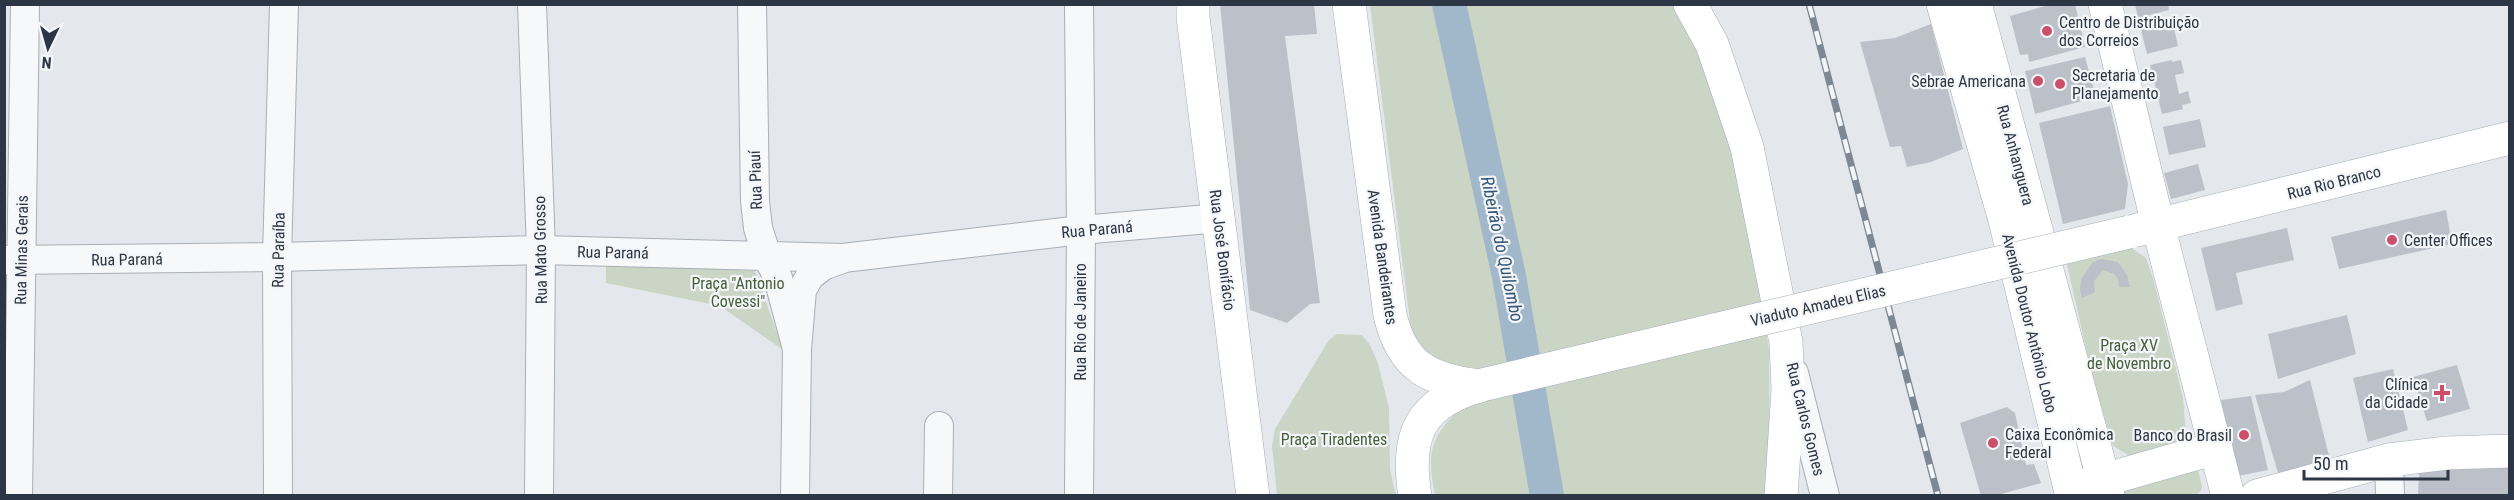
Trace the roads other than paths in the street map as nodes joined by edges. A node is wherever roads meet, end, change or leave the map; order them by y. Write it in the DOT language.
graph roads {
  1 [pos="25,4"];
  2 [pos="284,4"];
  3 [pos="532,4"];
  4 [pos="752,4"];
  5 [pos="1079,4"];
  6 [pos="1349,4"];
  7 [pos="1690,4"];
  8 [pos="1699,4"];
  9 [pos="1943,4"];
  10 [pos="1975,4"];
  11 [pos="2105,4"];
  12 [pos="1191,9"];
  13 [pos="1712,44"];
  14 [pos="2510,138"];
  15 [pos="2018,217"];
  16 [pos="1220,218"];
  17 [pos="2144,229"];
  18 [pos="1081,230"];
  19 [pos="541,250"];
  20 [pos="766,256"];
  21 [pos="277,257"];
  22 [pos="843,258"];
  23 [pos="13,260"];
  24 [pos="2046,271"];
  25 [pos="1786,342"];
  26 [pos="797,349"];
  27 [pos="1480,385"];
  28 [pos="939,426"];
  29 [pos="2216,448"];
  30 [pos="2510,451"];
  31 [pos="2389,460"];
  32 [pos="2106,488"];
  33 [pos="2071,493"];
  34 [pos="18,495"];
  35 [pos="278,495"];
  36 [pos="539,495"];
  37 [pos="795,495"];
  38 [pos="938,495"];
  39 [pos="1079,495"];
  40 [pos="1253,495"];
  41 [pos="1415,495"];
  42 [pos="1781,495"];
  43 [pos="1825,495"];
  44 [pos="2228,495"];
  45 [pos="2257,495"];
  46 [pos="2390,495"];
  1 -- 23 [label="street, Rua Minas Gerais"];
  2 -- 21 [label="street, Rua Paraíba"];
  3 -- 19 [label="street, Rua Mato Grosso"];
  4 -- 20 [label="street, Rua Piauí"];
  5 -- 18 [label="street, Rua Rio de Janeiro"];
  6 -- 27 [label="main road, Avenida Bandeirantes"];
  7 -- 13 [label="main road"];
  8 -- 13 [label="main road"];
  9 -- 15 [label="main road, Rua Anhanguera"];
  10 -- 15 [label="main road, Rua Anhanguera"];
  11 -- 17 [label="main road"];
  12 -- 16 [label="main road, Rua José Bonifácio"];
  13 -- 25 [label="main road"];
  14 -- 17 [label="main road, Rua Rio Branco"];
  15 -- 24 [label="main road, Rua Anhanguera"];
  15 -- 33 [label="main road, Avenida Doutor Antônio Lobo"];
  16 -- 18 [label="street, Rua Paraná"];
  16 -- 40 [label="main road, Rua José Bonifácio"];
  17 -- 27 [label="main road, Viaduto Amadeu Elias, bridge"];
  17 -- 29 [label="main road"];
  18 -- 22 [label="street, Rua Paraná"];
  18 -- 39 [label="street, Rua Rio de Janeiro"];
  19 -- 20 [label="street, Rua Paraná"];
  19 -- 21 [label="street, Rua Paraná"];
  19 -- 36 [label="street, Rua Mato Grosso"];
  20 -- 22 [label="street, Rua Paraná"];
  20 -- 26 [label="street, Rua Piauí"];
  21 -- 23 [label="street, Rua Paraná"];
  21 -- 35 [label="street, Rua Paraíba"];
  22 -- 26 [label="street, Rua Piauí"];
  23 -- 34 [label="street, Rua Minas Gerais"];
  24 -- 32 [label="main road, Avenida Doutor Antônio Lobo"];
  25 -- 42 [label="main road"];
  25 -- 43 [label="street, Rua Carlos Gomes"];
  26 -- 37 [label="street, Rua Piauí"];
  27 -- 41 [label="main road"];
  28 -- 38 [label="street"];
  29 -- 32 [label="main road"];
  29 -- 44 [label="main road"];
  30 -- 31 [label="main road"];
  31 -- 45 [label="main road"];
  31 -- 46 [label="street"];
  32 -- 33 [label="main road"];
}
